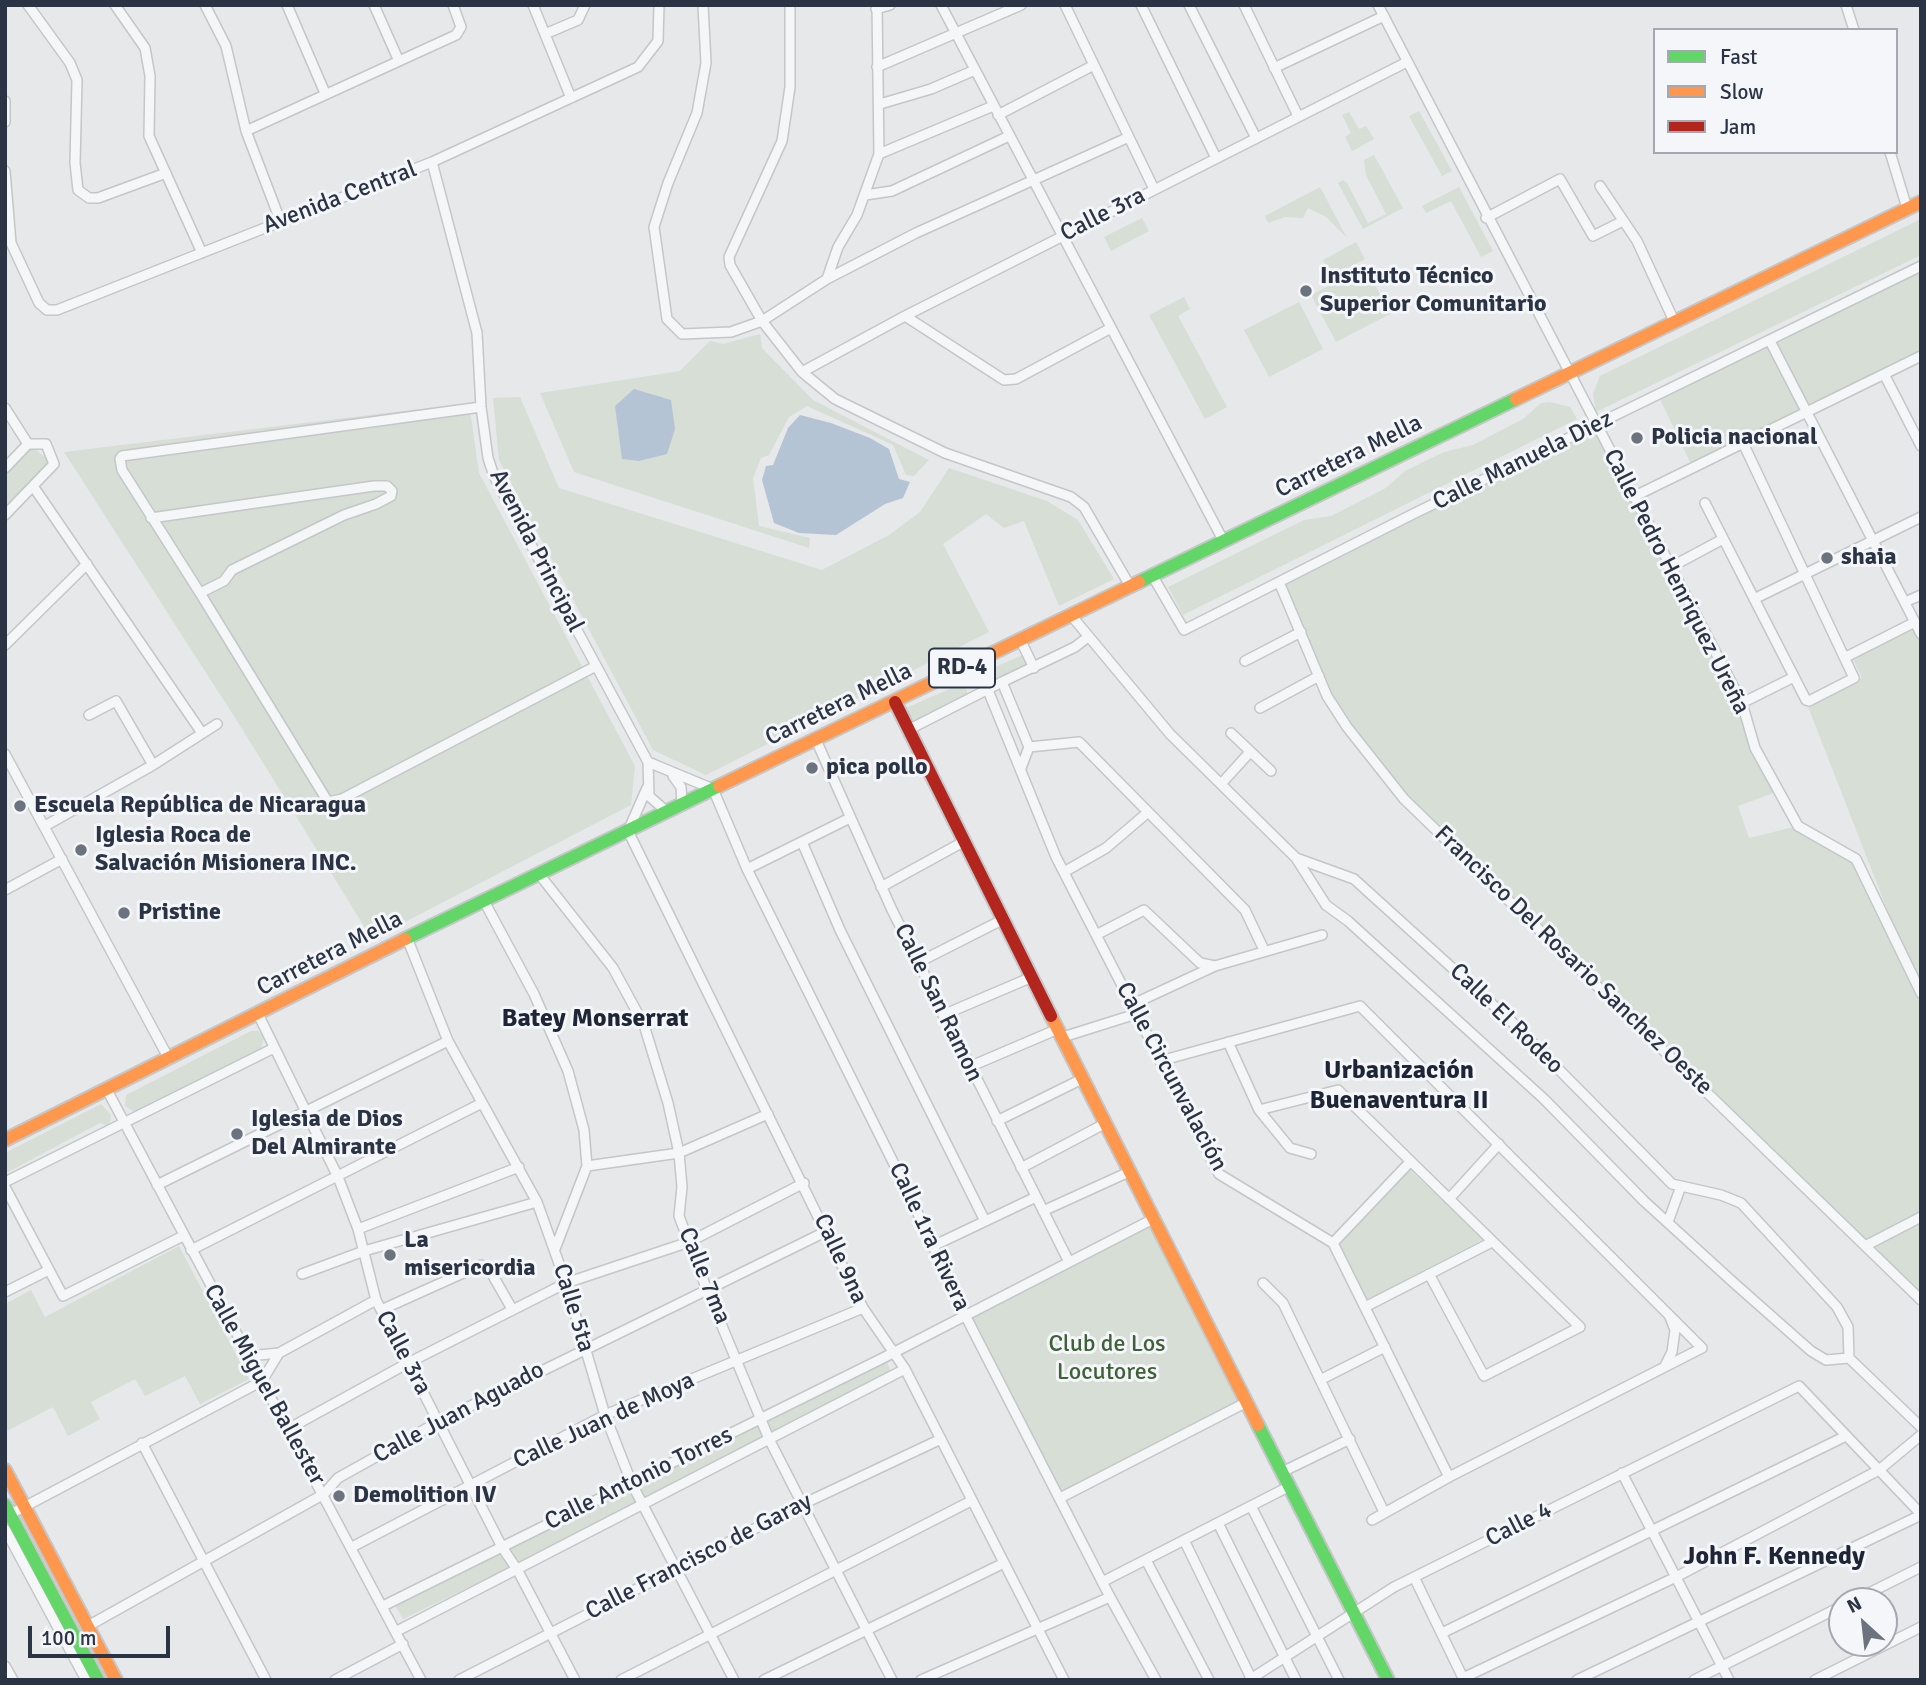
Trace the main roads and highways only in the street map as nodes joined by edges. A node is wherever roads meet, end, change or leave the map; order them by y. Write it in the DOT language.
graph roads {
  1 [pos="1921,202"];
  2 [pos="895,702"];
  3 [pos="5,1140"];
  4 [pos="5,1469"];
  5 [pos="7,1512"];
  6 [pos="98,1680"];
  7 [pos="116,1680"];
  8 [pos="1388,1680"];
  1 -- 2 [label="main road, Carretera Mella / RD-4"];
  2 -- 3 [label="main road, Carretera Mella / RD-4"];
  2 -- 8 [label="main road"];
  4 -- 7 [label="main road"];
  5 -- 6 [label="main road"];
}
